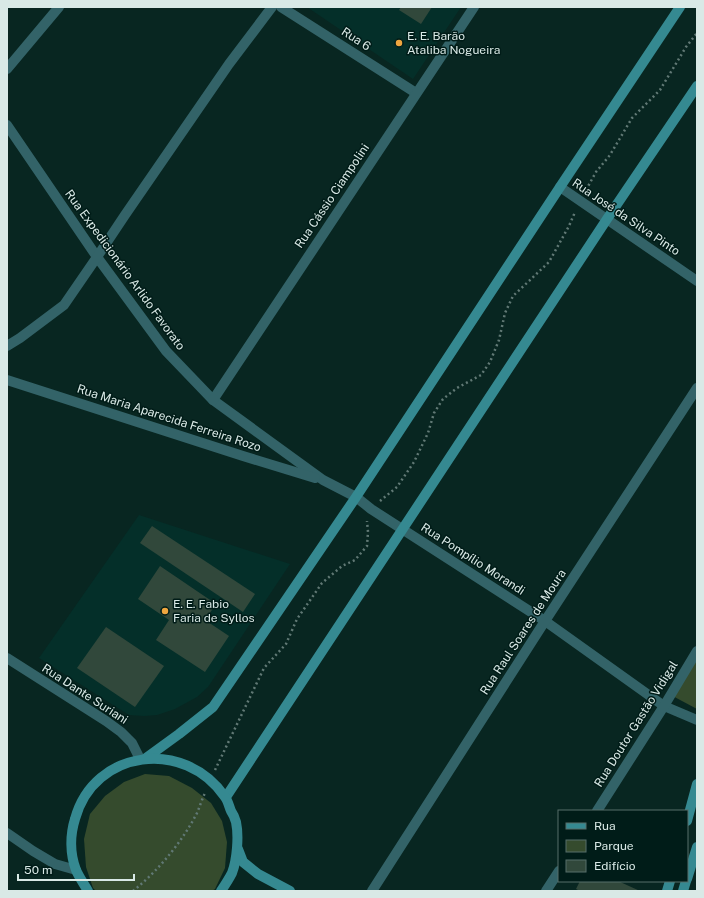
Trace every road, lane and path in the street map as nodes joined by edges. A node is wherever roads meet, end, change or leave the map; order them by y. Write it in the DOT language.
graph roads {
  1 [pos="59,7"];
  2 [pos="272,7"];
  3 [pos="281,7"];
  4 [pos="474,7"];
  5 [pos="680,7"];
  6 [pos="697,33"];
  7 [pos="7,69"];
  8 [pos="697,86"];
  9 [pos="416,93"];
  10 [pos="7,125"];
  11 [pos="560,188"];
  12 [pos="580,202"];
  13 [pos="607,219"];
  14 [pos="97,257"];
  15 [pos="697,281"];
  16 [pos="7,346"];
  17 [pos="7,380"];
  18 [pos="697,388"];
  19 [pos="213,400"];
  20 [pos="323,480"];
  21 [pos="356,497"];
  22 [pos="371,509"];
  23 [pos="402,529"];
  24 [pos="545,621"];
  25 [pos="697,651"];
  26 [pos="7,658"];
  27 [pos="664,706"];
  28 [pos="697,720"];
  29 [pos="143,759"];
  30 [pos="210,779"];
  31 [pos="697,784"];
  32 [pos="226,797"];
  33 [pos="598,810"];
  34 [pos="688,817"];
  35 [pos="7,833"];
  36 [pos="697,846"];
  37 [pos="238,849"];
  38 [pos="76,870"];
  39 [pos="558,873"];
  40 [pos="688,877"];
  41 [pos="88,891"];
  42 [pos="133,891"];
  43 [pos="221,891"];
  44 [pos="290,891"];
  45 [pos="372,891"];
  46 [pos="546,891"];
  1 -- 7 [label="street"];
  2 -- 14 [label="street"];
  3 -- 9 [label="street, Rua 6"];
  4 -- 9 [label="street, Rua Cássio Ciampolini"];
  5 -- 11 [label="street"];
  6 -- 12 [label="path"];
  8 -- 13 [label="street"];
  9 -- 19 [label="street, Rua Cássio Ciampolini"];
  10 -- 14 [label="street, Rua Expedicionário Arlido Favorato"];
  11 -- 12 [label="street, Rua José da Silva Pinto"];
  11 -- 21 [label="street"];
  12 -- 13 [label="street, Rua José da Silva Pinto"];
  12 -- 22 [label="path"];
  13 -- 15 [label="street, Rua José da Silva Pinto"];
  13 -- 23 [label="street"];
  14 -- 16 [label="street"];
  14 -- 19 [label="street, Rua Expedicionário Arlido Favorato"];
  17 -- 20 [label="street, Rua Maria Aparecida Ferreira Rozo"];
  18 -- 24 [label="street, Rua Raul Soares de Moura"];
  19 -- 20 [label="street, Rua Expedicionário Arlido Favorato"];
  20 -- 21 [label="street, Rua Expedicionário Arlido Favorato"];
  21 -- 22 [label="street, Rua Pompílio Morandi"];
  21 -- 29 [label="street"];
  22 -- 23 [label="street, Rua Pompílio Morandi"];
  22 -- 30 [label="path"];
  23 -- 24 [label="street, Rua Pompílio Morandi"];
  23 -- 32 [label="street"];
  24 -- 27 [label="street, Rua Pompílio Morandi"];
  24 -- 45 [label="street, Rua Raul Soares de Moura"];
  25 -- 27 [label="street, Rua Doutor Gastão Vidigal"];
  26 -- 29 [label="street, Rua Dante Suriani"];
  27 -- 28 [label="street, Rua Pompílio Morandi"];
  27 -- 33 [label="street, Rua Doutor Gastão Vidigal"];
  29 -- 30 [label="street"];
  29 -- 38 [label="street"];
  30 -- 32 [label="street"];
  30 -- 42 [label="path"];
  31 -- 34 [label="street"];
  32 -- 37 [label="street"];
  35 -- 38 [label="street"];
  36 -- 40 [label="street"];
  37 -- 43 [label="street"];
  37 -- 44 [label="street"];
  38 -- 41 [label="street"];
  39 -- 46 [label="street"];
}
